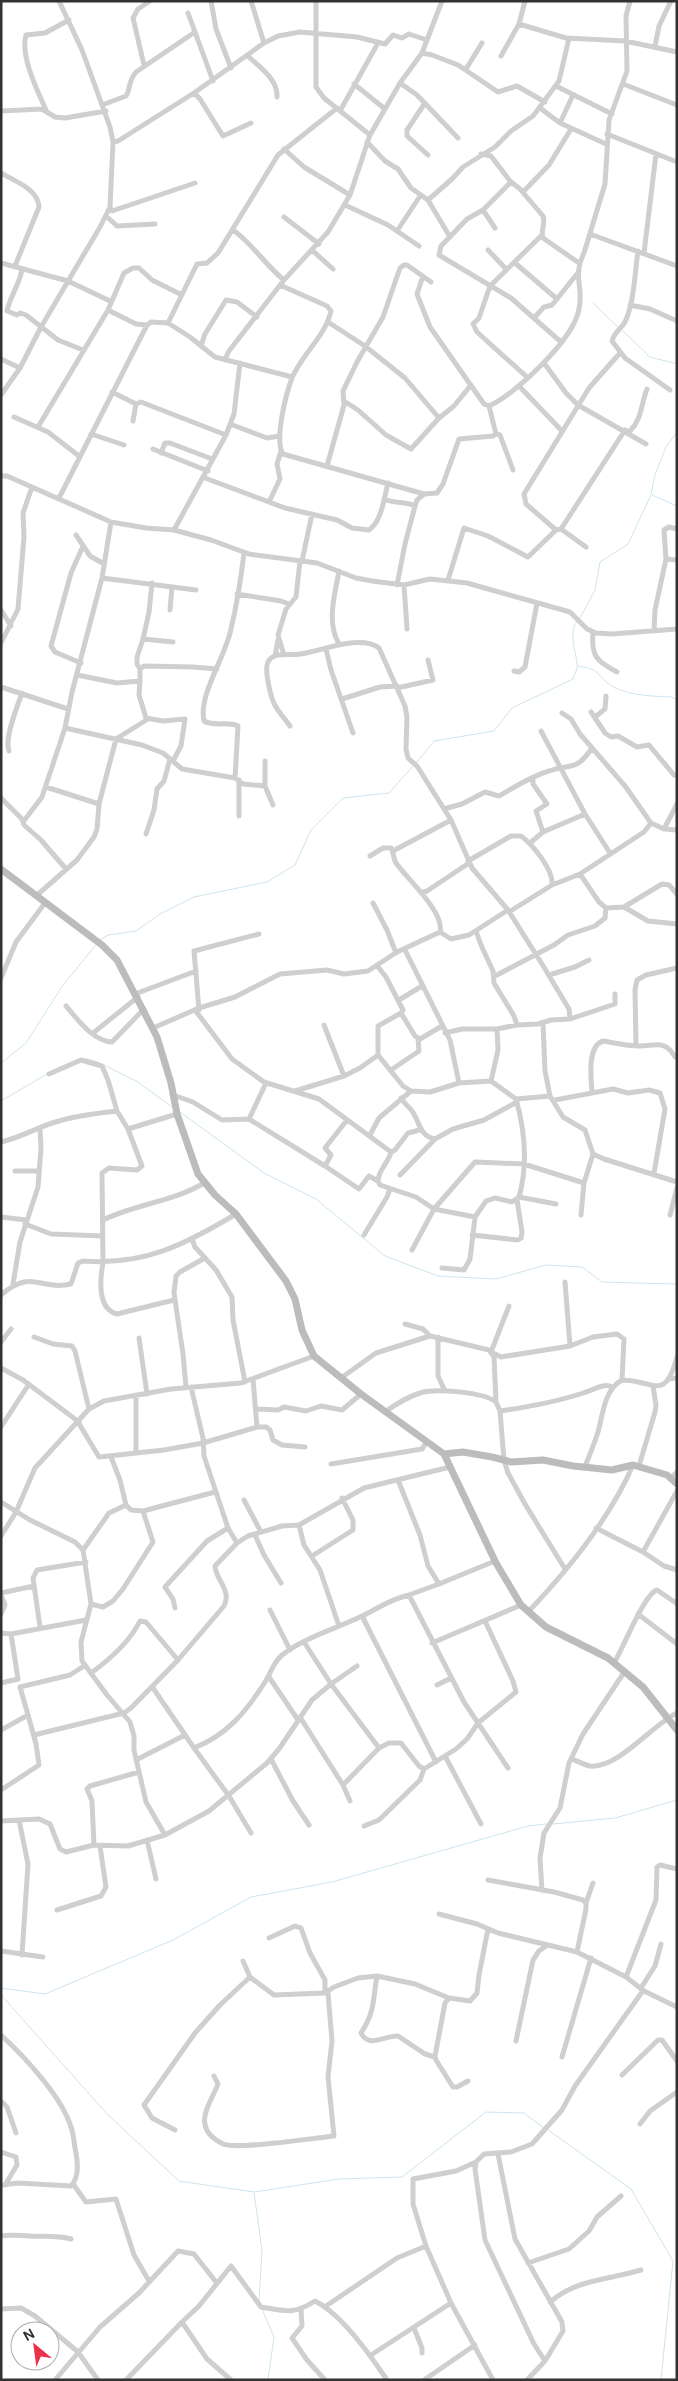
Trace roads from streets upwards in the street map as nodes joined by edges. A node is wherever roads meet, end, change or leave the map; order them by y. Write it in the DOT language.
graph roads {
  1 [pos="59,1"];
  2 [pos="150,1"];
  3 [pos="211,1"];
  4 [pos="251,1"];
  5 [pos="316,1"];
  6 [pos="442,1"];
  7 [pos="525,1"];
  8 [pos="630,1"];
  9 [pos="670,1"];
  10 [pos="188,13"];
  11 [pos="69,20"];
  12 [pos="519,24"];
  13 [pos="194,32"];
  14 [pos="316,33"];
  15 [pos="568,38"];
  16 [pos="428,40"];
  17 [pos="625,41"];
  18 [pos="264,43"];
  19 [pos="378,43"];
  20 [pos="482,43"];
  21 [pos="655,46"];
  22 [pos="677,52"];
  23 [pos="422,53"];
  24 [pos="248,56"];
  25 [pos="501,56"];
  26 [pos="144,65"];
  27 [pos="231,68"];
  28 [pos="466,69"];
  29 [pos="212,81"];
  30 [pos="400,83"];
  31 [pos="354,84"];
  32 [pos="623,84"];
  33 [pos="556,86"];
  34 [pos="194,93"];
  35 [pos="573,95"];
  36 [pos="277,97"];
  37 [pos="545,102"];
  38 [pos="425,103"];
  39 [pos="102,105"];
  40 [pos="677,105"];
  41 [pos="540,108"];
  42 [pos="384,109"];
  43 [pos="46,110"];
  44 [pos="338,110"];
  45 [pos="1,111"];
  46 [pos="106,111"];
  47 [pos="612,114"];
  48 [pos="252,123"];
  49 [pos="560,123"];
  50 [pos="571,129"];
  51 [pos="370,134"];
  52 [pos="607,134"];
  53 [pos="458,138"];
  54 [pos="114,142"];
  55 [pos="367,142"];
  56 [pos="606,144"];
  57 [pos="492,148"];
  58 [pos="284,149"];
  59 [pos="482,154"];
  60 [pos="656,154"];
  61 [pos="428,155"];
  62 [pos="491,156"];
  63 [pos="677,162"];
  64 [pos="1,173"];
  65 [pos="511,182"];
  66 [pos="195,183"];
  67 [pos="523,192"];
  68 [pos="350,195"];
  69 [pos="420,196"];
  70 [pos="428,200"];
  71 [pos="345,205"];
  72 [pos="110,207"];
  73 [pos="483,210"];
  74 [pos="106,216"];
  75 [pos="284,217"];
  76 [pos="155,224"];
  77 [pos="495,228"];
  78 [pos="233,230"];
  79 [pos="397,231"];
  80 [pos="590,234"];
  81 [pos="542,235"];
  82 [pos="450,237"];
  83 [pos="319,244"];
  84 [pos="419,246"];
  85 [pos="488,250"];
  86 [pos="313,251"];
  87 [pos="641,252"];
  88 [pos="1,263"];
  89 [pos="516,263"];
  90 [pos="579,263"];
  91 [pos="15,266"];
  92 [pos="677,266"];
  93 [pos="22,269"];
  94 [pos="333,269"];
  95 [pos="506,269"];
  96 [pos="577,274"];
  97 [pos="422,276"];
  98 [pos="68,282"];
  99 [pos="431,282"];
  100 [pos="282,283"];
  101 [pos="490,286"];
  102 [pos="182,295"];
  103 [pos="558,299"];
  104 [pos="110,302"];
  105 [pos="630,305"];
  106 [pos="108,310"];
  107 [pos="256,317"];
  108 [pos="534,318"];
  109 [pos="677,321"];
  110 [pos="328,322"];
  111 [pos="168,323"];
  112 [pos="147,325"];
  113 [pos="41,327"];
  114 [pos="561,342"];
  115 [pos="201,346"];
  116 [pos="365,346"];
  117 [pos="83,350"];
  118 [pos="620,353"];
  119 [pos="1,359"];
  120 [pos="225,359"];
  121 [pos="240,363"];
  122 [pos="544,363"];
  123 [pos="20,368"];
  124 [pos="292,377"];
  125 [pos="528,378"];
  126 [pos="471,385"];
  127 [pos="519,386"];
  128 [pos="647,389"];
  129 [pos="670,390"];
  130 [pos="112,392"];
  131 [pos="1,394"];
  132 [pos="344,401"];
  133 [pos="136,404"];
  134 [pos="578,405"];
  135 [pos="489,406"];
  136 [pos="14,417"];
  137 [pos="439,418"];
  138 [pos="133,421"];
  139 [pos="230,424"];
  140 [pos="38,427"];
  141 [pos="625,430"];
  142 [pos="562,431"];
  143 [pos="90,434"];
  144 [pos="496,434"];
  145 [pos="226,435"];
  146 [pos="280,436"];
  147 [pos="646,444"];
  148 [pos="124,445"];
  149 [pos="153,449"];
  150 [pos="281,451"];
  151 [pos="160,453"];
  152 [pos="79,456"];
  153 [pos="212,459"];
  154 [pos="326,466"];
  155 [pos="513,470"];
  156 [pos="208,471"];
  157 [pos="1,476"];
  158 [pos="204,478"];
  159 [pos="388,483"];
  160 [pos="32,487"];
  161 [pos="424,494"];
  162 [pos="58,498"];
  163 [pos="384,499"];
  164 [pos="269,502"];
  165 [pos="416,506"];
  166 [pos="312,514"];
  167 [pos="111,522"];
  168 [pos="677,524"];
  169 [pos="669,527"];
  170 [pos="174,530"];
  171 [pos="558,530"];
  172 [pos="677,530"];
  173 [pos="76,535"];
  174 [pos="83,546"];
  175 [pos="586,547"];
  176 [pos="244,553"];
  177 [pos="666,559"];
  178 [pos="677,560"];
  179 [pos="301,561"];
  180 [pos="104,564"];
  181 [pos="339,571"];
  182 [pos="102,578"];
  183 [pos="448,580"];
  184 [pos="152,583"];
  185 [pos="397,585"];
  186 [pos="404,585"];
  187 [pos="172,587"];
  188 [pos="196,590"];
  189 [pos="237,594"];
  190 [pos="537,603"];
  191 [pos="289,604"];
  192 [pos="170,610"];
  193 [pos="3,612"];
  194 [pos="16,616"];
  195 [pos="10,626"];
  196 [pos="406,629"];
  197 [pos="677,629"];
  198 [pos="654,631"];
  199 [pos="593,632"];
  200 [pos="144,639"];
  201 [pos="278,640"];
  202 [pos="174,642"];
  203 [pos="1,643"];
  204 [pos="339,644"];
  205 [pos="326,649"];
  206 [pos="284,655"];
  207 [pos="274,656"];
  208 [pos="428,660"];
  209 [pos="80,663"];
  210 [pos="140,669"];
  211 [pos="217,669"];
  212 [pos="514,671"];
  213 [pos="617,672"];
  214 [pos="77,675"];
  215 [pos="140,681"];
  216 [pos="1,687"];
  217 [pos="397,687"];
  218 [pos="22,694"];
  219 [pos="606,696"];
  220 [pos="342,699"];
  221 [pos="68,709"];
  222 [pos="562,712"];
  223 [pos="591,712"];
  224 [pos="595,717"];
  225 [pos="148,720"];
  226 [pos="290,726"];
  227 [pos="65,728"];
  228 [pos="541,731"];
  229 [pos="353,733"];
  230 [pos="116,739"];
  231 [pos="592,748"];
  232 [pos="9,751"];
  233 [pos="172,760"];
  234 [pos="265,761"];
  235 [pos="560,769"];
  236 [pos="676,774"];
  237 [pos="533,778"];
  238 [pos="237,779"];
  239 [pos="265,786"];
  240 [pos="46,787"];
  241 [pos="1,798"];
  242 [pos="99,804"];
  243 [pos="677,804"];
  244 [pos="273,806"];
  245 [pos="444,809"];
  246 [pos="585,814"];
  247 [pos="239,816"];
  248 [pos="451,820"];
  249 [pos="23,822"];
  250 [pos="650,824"];
  251 [pos="664,830"];
  252 [pos="677,830"];
  253 [pos="543,832"];
  254 [pos="146,834"];
  255 [pos="530,843"];
  256 [pos="393,852"];
  257 [pos="610,853"];
  258 [pos="370,856"];
  259 [pos="469,862"];
  260 [pos="1,868"];
  261 [pos="66,869"];
  262 [pos="580,874"];
  263 [pos="552,885"];
  264 [pos="423,892"];
  265 [pos="677,894"];
  266 [pos="36,896"];
  267 [pos="45,902"];
  268 [pos="373,903"];
  269 [pos="624,907"];
  270 [pos="606,908"];
  271 [pos="508,911"];
  272 [pos="677,924"];
  273 [pos="440,932"];
  274 [pos="476,932"];
  275 [pos="259,934"];
  276 [pos="405,950"];
  277 [pos="396,953"];
  278 [pos="536,954"];
  279 [pos="589,960"];
  280 [pos="378,967"];
  281 [pos="677,968"];
  282 [pos="195,974"];
  283 [pos="549,975"];
  284 [pos="495,976"];
  285 [pos="1,978"];
  286 [pos="422,986"];
  287 [pos="615,994"];
  288 [pos="136,995"];
  289 [pos="399,1000"];
  290 [pos="66,1006"];
  291 [pos="144,1009"];
  292 [pos="197,1009"];
  293 [pos="401,1013"];
  294 [pos="570,1019"];
  295 [pos="543,1023"];
  296 [pos="324,1025"];
  297 [pos="517,1025"];
  298 [pos="442,1026"];
  299 [pos="153,1028"];
  300 [pos="497,1029"];
  301 [pos="93,1033"];
  302 [pos="445,1033"];
  303 [pos="418,1038"];
  304 [pos="636,1045"];
  305 [pos="378,1055"];
  306 [pos="675,1057"];
  307 [pos="391,1070"];
  308 [pos="49,1074"];
  309 [pos="344,1076"];
  310 [pos="491,1081"];
  311 [pos="266,1083"];
  312 [pos="459,1083"];
  313 [pos="295,1091"];
  314 [pos="411,1091"];
  315 [pos="592,1092"];
  316 [pos="173,1095"];
  317 [pos="550,1096"];
  318 [pos="401,1098"];
  319 [pos="554,1100"];
  320 [pos="516,1101"];
  321 [pos="117,1111"];
  322 [pos="177,1114"];
  323 [pos="249,1119"];
  324 [pos="347,1120"];
  325 [pos="40,1129"];
  326 [pos="128,1129"];
  327 [pos="420,1130"];
  328 [pos="370,1135"];
  329 [pos="435,1139"];
  330 [pos="1,1142"];
  331 [pos="391,1152"];
  332 [pos="593,1154"];
  333 [pos="524,1164"];
  334 [pos="325,1166"];
  335 [pos="14,1171"];
  336 [pos="39,1171"];
  337 [pos="654,1173"];
  338 [pos="400,1175"];
  339 [pos="378,1180"];
  340 [pos="677,1182"];
  341 [pos="204,1183"];
  342 [pos="584,1183"];
  343 [pos="677,1188"];
  344 [pos="390,1189"];
  345 [pos="518,1198"];
  346 [pos="556,1204"];
  347 [pos="434,1209"];
  348 [pos="236,1214"];
  349 [pos="581,1215"];
  350 [pos="670,1215"];
  351 [pos="1,1217"];
  352 [pos="475,1217"];
  353 [pos="103,1220"];
  354 [pos="26,1222"];
  355 [pos="364,1235"];
  356 [pos="472,1235"];
  357 [pos="103,1236"];
  358 [pos="192,1239"];
  359 [pos="412,1250"];
  360 [pos="205,1258"];
  361 [pos="103,1263"];
  362 [pos="442,1268"];
  363 [pos="565,1282"];
  364 [pos="13,1284"];
  365 [pos="1,1295"];
  366 [pos="174,1300"];
  367 [pos="510,1306"];
  368 [pos="405,1324"];
  369 [pos="11,1329"];
  370 [pos="430,1336"];
  371 [pos="34,1337"];
  372 [pos="438,1337"];
  373 [pos="139,1338"];
  374 [pos="1,1342"];
  375 [pos="570,1346"];
  376 [pos="492,1352"];
  377 [pos="314,1356"];
  378 [pos="677,1357"];
  379 [pos="1,1368"];
  380 [pos="341,1378"];
  381 [pos="677,1378"];
  382 [pos="254,1379"];
  383 [pos="669,1379"];
  384 [pos="622,1380"];
  385 [pos="245,1382"];
  386 [pos="29,1384"];
  387 [pos="653,1386"];
  388 [pos="188,1387"];
  389 [pos="612,1387"];
  390 [pos="445,1391"];
  391 [pos="147,1394"];
  392 [pos="361,1394"];
  393 [pos="136,1395"];
  394 [pos="496,1402"];
  395 [pos="89,1409"];
  396 [pos="257,1409"];
  397 [pos="500,1411"];
  398 [pos="385,1412"];
  399 [pos="79,1422"];
  400 [pos="1,1427"];
  401 [pos="257,1427"];
  402 [pos="203,1443"];
  403 [pos="426,1443"];
  404 [pos="305,1447"];
  405 [pos="136,1452"];
  406 [pos="444,1454"];
  407 [pos="111,1457"];
  408 [pos="504,1460"];
  409 [pos="331,1464"];
  410 [pos="636,1465"];
  411 [pos="584,1466"];
  412 [pos="450,1467"];
  413 [pos="677,1472"];
  414 [pos="671,1478"];
  415 [pos="398,1480"];
  416 [pos="677,1484"];
  417 [pos="677,1491"];
  418 [pos="215,1492"];
  419 [pos="342,1498"];
  420 [pos="244,1500"];
  421 [pos="1,1502"];
  422 [pos="126,1505"];
  423 [pos="143,1511"];
  424 [pos="16,1512"];
  425 [pos="299,1525"];
  426 [pos="228,1528"];
  427 [pos="596,1528"];
  428 [pos="258,1533"];
  429 [pos="1,1536"];
  430 [pos="237,1543"];
  431 [pos="83,1550"];
  432 [pos="643,1552"];
  433 [pos="312,1556"];
  434 [pos="495,1561"];
  435 [pos="86,1562"];
  436 [pos="565,1569"];
  437 [pos="677,1570"];
  438 [pos="281,1583"];
  439 [pos="439,1584"];
  440 [pos="34,1586"];
  441 [pos="1,1594"];
  442 [pos="408,1594"];
  443 [pos="676,1602"];
  444 [pos="91,1604"];
  445 [pos="521,1605"];
  446 [pos="175,1608"];
  447 [pos="270,1610"];
  448 [pos="528,1612"];
  449 [pos="1,1614"];
  450 [pos="638,1614"];
  451 [pos="362,1616"];
  452 [pos="86,1620"];
  453 [pos="485,1621"];
  454 [pos="339,1626"];
  455 [pos="40,1627"];
  456 [pos="1,1633"];
  457 [pos="11,1634"];
  458 [pos="304,1642"];
  459 [pos="432,1643"];
  460 [pos="677,1644"];
  461 [pos="290,1650"];
  462 [pos="178,1660"];
  463 [pos="614,1663"];
  464 [pos="84,1666"];
  465 [pos="357,1666"];
  466 [pos="625,1671"];
  467 [pos="91,1673"];
  468 [pos="269,1677"];
  469 [pos="451,1678"];
  470 [pos="18,1679"];
  471 [pos="1,1683"];
  472 [pos="331,1684"];
  473 [pos="437,1685"];
  474 [pos="20,1687"];
  475 [pos="153,1688"];
  476 [pos="124,1713"];
  477 [pos="677,1713"];
  478 [pos="28,1715"];
  479 [pos="668,1717"];
  480 [pos="299,1718"];
  481 [pos="478,1723"];
  482 [pos="1,1730"];
  483 [pos="677,1730"];
  484 [pos="34,1735"];
  485 [pos="185,1735"];
  486 [pos="194,1748"];
  487 [pos="379,1748"];
  488 [pos="445,1756"];
  489 [pos="272,1759"];
  490 [pos="572,1759"];
  491 [pos="136,1760"];
  492 [pos="436,1762"];
  493 [pos="508,1768"];
  494 [pos="424,1769"];
  495 [pos="139,1772"];
  496 [pos="343,1785"];
  497 [pos="1,1790"];
  498 [pos="229,1796"];
  499 [pos="350,1801"];
  500 [pos="19,1820"];
  501 [pos="1,1821"];
  502 [pos="481,1824"];
  503 [pos="309,1825"];
  504 [pos="364,1826"];
  505 [pos="251,1833"];
  506 [pos="165,1835"];
  507 [pos="147,1840"];
  508 [pos="97,1845"];
  509 [pos="677,1868"];
  510 [pos="156,1879"];
  511 [pos="488,1880"];
  512 [pos="593,1883"];
  513 [pos="542,1891"];
  514 [pos="586,1903"];
  515 [pos="56,1910"];
  516 [pos="439,1914"];
  517 [pos="488,1929"];
  518 [pos="269,1938"];
  519 [pos="661,1944"];
  520 [pos="546,1946"];
  521 [pos="1,1951"];
  522 [pos="577,1952"];
  523 [pos="22,1955"];
  524 [pos="43,1957"];
  525 [pos="592,1958"];
  526 [pos="243,1961"];
  527 [pos="377,1976"];
  528 [pos="250,1977"];
  529 [pos="626,1977"];
  530 [pos="642,1990"];
  531 [pos="327,1993"];
  532 [pos="449,1998"];
  533 [pos="677,2007"];
  534 [pos="1,2035"];
  535 [pos="516,2041"];
  536 [pos="435,2057"];
  537 [pos="562,2057"];
  538 [pos="677,2061"];
  539 [pos="622,2075"];
  540 [pos="214,2076"];
  541 [pos="468,2081"];
  542 [pos="677,2092"];
  543 [pos="1,2101"];
  544 [pos="640,2124"];
  545 [pos="176,2130"];
  546 [pos="16,2133"];
  547 [pos="1,2152"];
  548 [pos="498,2154"];
  549 [pos="476,2162"];
  550 [pos="73,2184"];
  551 [pos="3,2185"];
  552 [pos="621,2196"];
  553 [pos="1,2236"];
  554 [pos="71,2239"];
  555 [pos="426,2246"];
  556 [pos="528,2263"];
  557 [pos="641,2270"];
  558 [pos="149,2281"];
  559 [pos="216,2282"];
  560 [pos="550,2302"];
  561 [pos="451,2303"];
  562 [pos="326,2306"];
  563 [pos="1,2309"];
  564 [pos="301,2310"];
  565 [pos="182,2322"];
  566 [pos="414,2328"];
  567 [pos="475,2345"];
  568 [pos="78,2352"];
  569 [pos="422,2353"];
  570 [pos="371,2355"];
  571 [pos="546,2361"];
  572 [pos="224,2374"];
  573 [pos="55,2380"];
  574 [pos="98,2380"];
  575 [pos="126,2380"];
  576 [pos="218,2380"];
  577 [pos="231,2380"];
  578 [pos="324,2380"];
  579 [pos="387,2380"];
  580 [pos="424,2380"];
  581 [pos="493,2380"];
  582 [pos="527,2380"];
  1 -- 11 [label="street"];
  2 -- 26 [label="street"];
  3 -- 27 [label="street"];
  4 -- 18 [label="street"];
  5 -- 14 [label="street"];
  6 -- 16 [label="street"];
  7 -- 12 [label="street"];
  8 -- 17 [label="street"];
  9 -- 21 [label="street"];
  10 -- 13 [label="street"];
  11 -- 39 [label="street"];
  11 -- 43 [label="street"];
  12 -- 15 [label="street"];
  12 -- 25 [label="street"];
  13 -- 26 [label="street"];
  13 -- 29 [label="street"];
  14 -- 18 [label="street"];
  14 -- 19 [label="street"];
  14 -- 44 [label="street"];
  15 -- 17 [label="street"];
  15 -- 33 [label="street"];
  16 -- 19 [label="street"];
  16 -- 23 [label="street"];
  17 -- 21 [label="street"];
  17 -- 32 [label="street"];
  18 -- 24 [label="street"];
  19 -- 31 [label="street"];
  20 -- 28 [label="street"];
  21 -- 22 [label="street"];
  23 -- 28 [label="street"];
  23 -- 30 [label="street"];
  24 -- 27 [label="street"];
  24 -- 36 [label="street"];
  26 -- 39 [label="street"];
  27 -- 29 [label="street"];
  28 -- 37 [label="street"];
  29 -- 34 [label="street"];
  30 -- 38 [label="street"];
  30 -- 42 [label="street"];
  31 -- 42 [label="street"];
  31 -- 44 [label="street"];
  32 -- 40 [label="street"];
  32 -- 47 [label="street"];
  33 -- 35 [label="street"];
  33 -- 37 [label="street"];
  34 -- 48 [label="street"];
  34 -- 54 [label="street"];
  35 -- 47 [label="street"];
  35 -- 49 [label="street"];
  37 -- 41 [label="street"];
  38 -- 53 [label="street"];
  38 -- 61 [label="street"];
  39 -- 46 [label="street"];
  41 -- 49 [label="street"];
  41 -- 57 [label="street"];
  42 -- 51 [label="street"];
  43 -- 45 [label="street"];
  43 -- 46 [label="street"];
  44 -- 51 [label="street"];
  44 -- 58 [label="street"];
  46 -- 54 [label="street"];
  47 -- 52 [label="street"];
  49 -- 50 [label="street"];
  50 -- 56 [label="street"];
  50 -- 67 [label="street"];
  51 -- 55 [label="street"];
  52 -- 56 [label="street"];
  52 -- 60 [label="street"];
  54 -- 72 [label="street"];
  55 -- 68 [label="street"];
  55 -- 69 [label="street"];
  56 -- 80 [label="street"];
  57 -- 59 [label="street"];
  57 -- 62 [label="street"];
  58 -- 68 [label="street"];
  58 -- 78 [label="street"];
  59 -- 62 [label="street"];
  59 -- 70 [label="street"];
  60 -- 63 [label="street"];
  60 -- 87 [label="street"];
  62 -- 65 [label="street"];
  64 -- 91 [label="street"];
  65 -- 67 [label="street"];
  65 -- 73 [label="street"];
  66 -- 72 [label="street"];
  67 -- 81 [label="street"];
  68 -- 71 [label="street"];
  69 -- 70 [label="street"];
  69 -- 79 [label="street"];
  70 -- 82 [label="street"];
  71 -- 79 [label="street"];
  71 -- 83 [label="street"];
  72 -- 74 [label="street"];
  73 -- 77 [label="street"];
  73 -- 82 [label="street"];
  74 -- 76 [label="street"];
  74 -- 98 [label="street"];
  75 -- 83 [label="street"];
  78 -- 100 [label="street"];
  78 -- 102 [label="street"];
  79 -- 84 [label="street"];
  80 -- 87 [label="street"];
  80 -- 90 [label="street"];
  81 -- 89 [label="street"];
  81 -- 90 [label="street"];
  82 -- 101 [label="street"];
  83 -- 86 [label="street"];
  85 -- 95 [label="street"];
  86 -- 94 [label="street"];
  86 -- 100 [label="street"];
  87 -- 92 [label="street"];
  87 -- 105 [label="street"];
  88 -- 91 [label="street"];
  89 -- 95 [label="street"];
  89 -- 103 [label="street"];
  90 -- 96 [label="street"];
  91 -- 93 [label="street"];
  93 -- 98 [label="street"];
  93 -- 113 [label="street"];
  95 -- 101 [label="street"];
  96 -- 103 [label="street"];
  96 -- 114 [label="street"];
  97 -- 99 [label="street"];
  97 -- 116 [label="street"];
  97 -- 126 [label="street"];
  98 -- 104 [label="street"];
  98 -- 113 [label="street"];
  100 -- 107 [label="street"];
  100 -- 110 [label="street"];
  101 -- 108 [label="street"];
  101 -- 125 [label="street"];
  102 -- 104 [label="street"];
  102 -- 111 [label="street"];
  103 -- 108 [label="street"];
  104 -- 106 [label="street"];
  105 -- 109 [label="street"];
  105 -- 118 [label="street"];
  106 -- 112 [label="street"];
  106 -- 117 [label="street"];
  107 -- 115 [label="street"];
  107 -- 120 [label="street"];
  108 -- 114 [label="street"];
  110 -- 116 [label="street"];
  110 -- 124 [label="street"];
  111 -- 112 [label="street"];
  111 -- 115 [label="street"];
  112 -- 130 [label="street"];
  113 -- 117 [label="street"];
  113 -- 123 [label="street"];
  114 -- 122 [label="street"];
  115 -- 120 [label="street"];
  116 -- 132 [label="street"];
  116 -- 137 [label="street"];
  117 -- 140 [label="street"];
  118 -- 129 [label="street"];
  118 -- 134 [label="street"];
  119 -- 123 [label="street"];
  120 -- 121 [label="street"];
  121 -- 124 [label="street"];
  121 -- 139 [label="street"];
  122 -- 125 [label="street"];
  122 -- 134 [label="street"];
  123 -- 131 [label="street"];
  124 -- 146 [label="street"];
  125 -- 127 [label="street"];
  126 -- 135 [label="street"];
  126 -- 137 [label="street"];
  127 -- 135 [label="street"];
  127 -- 142 [label="street"];
  128 -- 141 [label="street"];
  130 -- 133 [label="street"];
  130 -- 143 [label="street"];
  132 -- 137 [label="street"];
  132 -- 154 [label="street"];
  133 -- 138 [label="street"];
  133 -- 145 [label="street"];
  134 -- 141 [label="street"];
  134 -- 142 [label="street"];
  135 -- 144 [label="street"];
  136 -- 140 [label="street"];
  139 -- 145 [label="street"];
  139 -- 146 [label="street"];
  140 -- 152 [label="street"];
  141 -- 147 [label="street"];
  141 -- 171 [label="street"];
  142 -- 171 [label="street"];
  143 -- 148 [label="street"];
  143 -- 152 [label="street"];
  144 -- 155 [label="street"];
  144 -- 161 [label="street"];
  145 -- 153 [label="street"];
  146 -- 150 [label="street"];
  149 -- 151 [label="street"];
  150 -- 154 [label="street"];
  150 -- 164 [label="street"];
  151 -- 153 [label="street"];
  151 -- 156 [label="street"];
  152 -- 162 [label="street"];
  153 -- 156 [label="street"];
  154 -- 159 [label="street"];
  156 -- 158 [label="street"];
  157 -- 160 [label="street"];
  158 -- 164 [label="street"];
  158 -- 170 [label="street"];
  159 -- 161 [label="street"];
  159 -- 163 [label="street"];
  160 -- 162 [label="street"];
  160 -- 194 [label="street"];
  161 -- 165 [label="street"];
  162 -- 167 [label="street"];
  163 -- 165 [label="street"];
  163 -- 166 [label="street"];
  164 -- 166 [label="street"];
  165 -- 185 [label="street"];
  166 -- 179 [label="street"];
  167 -- 170 [label="street"];
  167 -- 180 [label="street"];
  168 -- 169 [label="street"];
  169 -- 172 [label="street"];
  169 -- 177 [label="street"];
  170 -- 176 [label="street"];
  171 -- 175 [label="street"];
  171 -- 183 [label="street"];
  173 -- 174 [label="street"];
  174 -- 180 [label="street"];
  174 -- 209 [label="street"];
  176 -- 179 [label="street"];
  176 -- 189 [label="street"];
  177 -- 178 [label="street"];
  177 -- 198 [label="street"];
  179 -- 181 [label="street"];
  179 -- 191 [label="street"];
  180 -- 182 [label="street"];
  181 -- 185 [label="street"];
  181 -- 204 [label="street"];
  182 -- 184 [label="street"];
  182 -- 209 [label="street"];
  183 -- 186 [label="street"];
  183 -- 190 [label="street"];
  184 -- 187 [label="street"];
  184 -- 200 [label="street"];
  185 -- 186 [label="street"];
  186 -- 196 [label="street"];
  187 -- 188 [label="street"];
  187 -- 192 [label="street"];
  189 -- 191 [label="street"];
  189 -- 211 [label="street"];
  190 -- 199 [label="street"];
  190 -- 212 [label="street"];
  191 -- 201 [label="street"];
  193 -- 194 [label="street"];
  193 -- 195 [label="street"];
  194 -- 195 [label="street"];
  195 -- 203 [label="street"];
  197 -- 198 [label="street"];
  198 -- 199 [label="street"];
  199 -- 213 [label="street"];
  200 -- 202 [label="street"];
  200 -- 210 [label="street"];
  201 -- 206 [label="street"];
  201 -- 207 [label="street"];
  204 -- 205 [label="street"];
  204 -- 217 [label="street"];
  205 -- 206 [label="street"];
  205 -- 220 [label="street"];
  206 -- 207 [label="street"];
  207 -- 226 [label="street"];
  208 -- 217 [label="street"];
  209 -- 214 [label="street"];
  210 -- 211 [label="street"];
  210 -- 215 [label="street"];
  211 -- 238 [label="street"];
  214 -- 215 [label="street"];
  214 -- 221 [label="street"];
  215 -- 225 [label="street"];
  216 -- 218 [label="street"];
  217 -- 220 [label="street"];
  217 -- 245 [label="street"];
  218 -- 221 [label="street"];
  218 -- 232 [label="street"];
  219 -- 224 [label="street"];
  220 -- 229 [label="street"];
  221 -- 227 [label="street"];
  222 -- 231 [label="street"];
  223 -- 224 [label="street"];
  224 -- 236 [label="street"];
  225 -- 230 [label="street"];
  225 -- 233 [label="street"];
  227 -- 230 [label="street"];
  227 -- 240 [label="street"];
  228 -- 235 [label="street"];
  230 -- 233 [label="street"];
  230 -- 242 [label="street"];
  231 -- 235 [label="street"];
  231 -- 250 [label="street"];
  233 -- 238 [label="street"];
  233 -- 254 [label="street"];
  234 -- 239 [label="street"];
  235 -- 237 [label="street"];
  235 -- 246 [label="street"];
  237 -- 245 [label="street"];
  237 -- 253 [label="street"];
  238 -- 239 [label="street"];
  238 -- 247 [label="street"];
  239 -- 244 [label="street"];
  240 -- 242 [label="street"];
  240 -- 249 [label="street"];
  241 -- 249 [label="street"];
  242 -- 261 [label="street"];
  243 -- 251 [label="street"];
  245 -- 248 [label="street"];
  246 -- 253 [label="street"];
  246 -- 257 [label="street"];
  248 -- 256 [label="street"];
  248 -- 259 [label="street"];
  249 -- 261 [label="street"];
  250 -- 251 [label="street"];
  250 -- 257 [label="street"];
  251 -- 252 [label="street"];
  253 -- 255 [label="street"];
  255 -- 259 [label="street"];
  255 -- 263 [label="street"];
  256 -- 258 [label="street"];
  256 -- 264 [label="street"];
  257 -- 262 [label="street"];
  259 -- 264 [label="street"];
  259 -- 271 [label="street"];
  260 -- 266 [label="street"];
  261 -- 266 [label="street"];
  262 -- 263 [label="street"];
  262 -- 270 [label="street"];
  263 -- 271 [label="street"];
  264 -- 273 [label="street"];
  265 -- 269 [label="street"];
  266 -- 267 [label="street"];
  267 -- 285 [label="street"];
  267 -- 288 [label="street"];
  268 -- 277 [label="street"];
  269 -- 270 [label="street"];
  269 -- 272 [label="street"];
  270 -- 278 [label="street"];
  271 -- 274 [label="street"];
  271 -- 278 [label="street"];
  273 -- 274 [label="street"];
  273 -- 276 [label="street"];
  274 -- 284 [label="street"];
  275 -- 282 [label="street"];
  276 -- 277 [label="street"];
  276 -- 286 [label="street"];
  277 -- 280 [label="street"];
  278 -- 283 [label="street"];
  278 -- 284 [label="street"];
  279 -- 283 [label="street"];
  280 -- 289 [label="street"];
  280 -- 292 [label="street"];
  281 -- 304 [label="street"];
  282 -- 288 [label="street"];
  282 -- 292 [label="street"];
  283 -- 294 [label="street"];
  284 -- 297 [label="street"];
  286 -- 289 [label="street"];
  286 -- 298 [label="street"];
  287 -- 294 [label="street"];
  288 -- 291 [label="street"];
  288 -- 301 [label="street"];
  289 -- 293 [label="street"];
  290 -- 301 [label="street"];
  291 -- 299 [label="street"];
  291 -- 301 [label="street"];
  292 -- 299 [label="street"];
  292 -- 311 [label="street"];
  293 -- 303 [label="street"];
  293 -- 305 [label="street"];
  294 -- 295 [label="street"];
  295 -- 297 [label="street"];
  295 -- 317 [label="street"];
  296 -- 309 [label="street"];
  297 -- 300 [label="street"];
  298 -- 302 [label="street"];
  298 -- 303 [label="street"];
  299 -- 316 [label="street"];
  300 -- 302 [label="street"];
  300 -- 310 [label="street"];
  302 -- 312 [label="street"];
  303 -- 307 [label="street"];
  304 -- 306 [label="street"];
  304 -- 315 [label="street"];
  305 -- 307 [label="street"];
  305 -- 309 [label="street"];
  307 -- 314 [label="street"];
  308 -- 321 [label="street"];
  309 -- 313 [label="street"];
  310 -- 312 [label="street"];
  310 -- 320 [label="street"];
  311 -- 313 [label="street"];
  311 -- 323 [label="street"];
  312 -- 314 [label="street"];
  313 -- 324 [label="street"];
  314 -- 318 [label="street"];
  315 -- 319 [label="street"];
  315 -- 337 [label="street"];
  316 -- 322 [label="street"];
  316 -- 323 [label="street"];
  317 -- 319 [label="street"];
  317 -- 320 [label="street"];
  318 -- 327 [label="street"];
  318 -- 328 [label="street"];
  319 -- 332 [label="street"];
  320 -- 329 [label="street"];
  320 -- 333 [label="street"];
  321 -- 325 [label="street"];
  321 -- 326 [label="street"];
  322 -- 326 [label="street"];
  322 -- 341 [label="street"];
  323 -- 334 [label="street"];
  324 -- 328 [label="street"];
  324 -- 334 [label="street"];
  325 -- 330 [label="street"];
  325 -- 336 [label="street"];
  326 -- 353 [label="street"];
  327 -- 329 [label="street"];
  327 -- 331 [label="street"];
  328 -- 331 [label="street"];
  329 -- 338 [label="street"];
  331 -- 339 [label="street"];
  332 -- 337 [label="street"];
  332 -- 342 [label="street"];
  333 -- 342 [label="street"];
  333 -- 345 [label="street"];
  333 -- 347 [label="street"];
  334 -- 339 [label="street"];
  335 -- 336 [label="street"];
  336 -- 354 [label="street"];
  337 -- 340 [label="street"];
  339 -- 344 [label="street"];
  341 -- 348 [label="street"];
  341 -- 353 [label="street"];
  342 -- 349 [label="street"];
  343 -- 350 [label="street"];
  344 -- 347 [label="street"];
  344 -- 355 [label="street"];
  345 -- 346 [label="street"];
  345 -- 352 [label="street"];
  345 -- 356 [label="street"];
  347 -- 352 [label="street"];
  347 -- 359 [label="street"];
  348 -- 358 [label="street"];
  348 -- 377 [label="street"];
  351 -- 354 [label="street"];
  352 -- 356 [label="street"];
  353 -- 357 [label="street"];
  354 -- 357 [label="street"];
  354 -- 364 [label="street"];
  356 -- 362 [label="street"];
  357 -- 361 [label="street"];
  358 -- 360 [label="street"];
  358 -- 361 [label="street"];
  360 -- 366 [label="street"];
  360 -- 385 [label="street"];
  361 -- 364 [label="street"];
  361 -- 366 [label="street"];
  363 -- 375 [label="street"];
  364 -- 365 [label="street"];
  366 -- 388 [label="street"];
  367 -- 376 [label="street"];
  368 -- 370 [label="street"];
  369 -- 374 [label="street"];
  370 -- 372 [label="street"];
  370 -- 380 [label="street"];
  371 -- 395 [label="street"];
  372 -- 376 [label="street"];
  372 -- 390 [label="street"];
  373 -- 391 [label="street"];
  375 -- 376 [label="street"];
  375 -- 384 [label="street"];
  376 -- 394 [label="street"];
  377 -- 380 [label="street"];
  377 -- 382 [label="street"];
  378 -- 383 [label="street"];
  379 -- 386 [label="street"];
  380 -- 392 [label="street"];
  381 -- 383 [label="street"];
  382 -- 385 [label="street"];
  382 -- 396 [label="street"];
  383 -- 387 [label="street"];
  384 -- 387 [label="street"];
  384 -- 389 [label="street"];
  385 -- 388 [label="street"];
  386 -- 399 [label="street"];
  386 -- 400 [label="street"];
  387 -- 410 [label="street"];
  388 -- 391 [label="street"];
  388 -- 402 [label="street"];
  389 -- 397 [label="street"];
  389 -- 411 [label="street"];
  390 -- 394 [label="street"];
  390 -- 398 [label="street"];
  391 -- 393 [label="street"];
  392 -- 396 [label="street"];
  392 -- 398 [label="street"];
  393 -- 395 [label="street"];
  393 -- 405 [label="street"];
  394 -- 397 [label="street"];
  395 -- 399 [label="street"];
  396 -- 401 [label="street"];
  397 -- 408 [label="street"];
  398 -- 403 [label="street"];
  399 -- 407 [label="street"];
  399 -- 424 [label="street"];
  401 -- 402 [label="street"];
  401 -- 404 [label="street"];
  402 -- 405 [label="street"];
  402 -- 418 [label="street"];
  403 -- 406 [label="street"];
  403 -- 409 [label="street"];
  405 -- 407 [label="street"];
  406 -- 408 [label="street"];
  406 -- 412 [label="street"];
  407 -- 422 [label="street"];
  408 -- 411 [label="street"];
  408 -- 436 [label="street"];
  410 -- 411 [label="street"];
  410 -- 414 [label="street"];
  410 -- 427 [label="street"];
  412 -- 415 [label="street"];
  412 -- 434 [label="street"];
  413 -- 414 [label="street"];
  414 -- 416 [label="street"];
  415 -- 419 [label="street"];
  415 -- 439 [label="street"];
  417 -- 432 [label="street"];
  418 -- 423 [label="street"];
  418 -- 426 [label="street"];
  419 -- 425 [label="street"];
  419 -- 433 [label="street"];
  420 -- 428 [label="street"];
  421 -- 424 [label="street"];
  422 -- 423 [label="street"];
  422 -- 431 [label="street"];
  423 -- 444 [label="street"];
  424 -- 429 [label="street"];
  424 -- 431 [label="street"];
  425 -- 428 [label="street"];
  425 -- 433 [label="street"];
  426 -- 430 [label="street"];
  426 -- 446 [label="street"];
  427 -- 432 [label="street"];
  427 -- 436 [label="street"];
  428 -- 430 [label="street"];
  428 -- 438 [label="street"];
  430 -- 462 [label="street"];
  431 -- 435 [label="street"];
  432 -- 437 [label="street"];
  433 -- 454 [label="street"];
  434 -- 439 [label="street"];
  434 -- 445 [label="street"];
  435 -- 440 [label="street"];
  435 -- 444 [label="street"];
  436 -- 448 [label="street"];
  439 -- 442 [label="street"];
  440 -- 441 [label="street"];
  440 -- 455 [label="street"];
  441 -- 449 [label="street"];
  442 -- 451 [label="street"];
  442 -- 459 [label="street"];
  443 -- 450 [label="street"];
  444 -- 452 [label="street"];
  445 -- 448 [label="street"];
  445 -- 453 [label="street"];
  447 -- 461 [label="street"];
  448 -- 463 [label="street"];
  450 -- 460 [label="street"];
  450 -- 463 [label="street"];
  451 -- 454 [label="street"];
  451 -- 492 [label="street"];
  452 -- 455 [label="street"];
  452 -- 464 [label="street"];
  453 -- 459 [label="street"];
  453 -- 481 [label="street"];
  454 -- 458 [label="street"];
  455 -- 457 [label="street"];
  456 -- 457 [label="street"];
  457 -- 470 [label="street"];
  458 -- 461 [label="street"];
  458 -- 472 [label="street"];
  459 -- 469 [label="street"];
  461 -- 468 [label="street"];
  462 -- 467 [label="street"];
  462 -- 475 [label="street"];
  463 -- 466 [label="street"];
  464 -- 467 [label="street"];
  464 -- 474 [label="street"];
  465 -- 472 [label="street"];
  466 -- 479 [label="street"];
  466 -- 490 [label="street"];
  467 -- 476 [label="street"];
  468 -- 480 [label="street"];
  468 -- 486 [label="street"];
  469 -- 473 [label="street"];
  469 -- 481 [label="street"];
  470 -- 471 [label="street"];
  470 -- 474 [label="street"];
  472 -- 480 [label="street"];
  472 -- 487 [label="street"];
  474 -- 478 [label="street"];
  475 -- 476 [label="street"];
  475 -- 485 [label="street"];
  476 -- 484 [label="street"];
  476 -- 491 [label="street"];
  477 -- 479 [label="street"];
  478 -- 482 [label="street"];
  478 -- 484 [label="street"];
  479 -- 483 [label="street"];
  479 -- 490 [label="street"];
  480 -- 489 [label="street"];
  480 -- 496 [label="street"];
  481 -- 488 [label="street"];
  481 -- 493 [label="street"];
  484 -- 497 [label="street"];
  485 -- 486 [label="street"];
  485 -- 491 [label="street"];
  486 -- 498 [label="street"];
  487 -- 494 [label="street"];
  487 -- 496 [label="street"];
  488 -- 492 [label="street"];
  488 -- 502 [label="street"];
  489 -- 498 [label="street"];
  489 -- 503 [label="street"];
  490 -- 513 [label="street"];
  491 -- 495 [label="street"];
  492 -- 494 [label="street"];
  494 -- 504 [label="street"];
  495 -- 506 [label="street"];
  495 -- 508 [label="street"];
  496 -- 499 [label="street"];
  498 -- 505 [label="street"];
  498 -- 506 [label="street"];
  500 -- 501 [label="street"];
  500 -- 508 [label="street"];
  500 -- 523 [label="street"];
  506 -- 507 [label="street"];
  507 -- 508 [label="street"];
  507 -- 510 [label="street"];
  508 -- 515 [label="street"];
  509 -- 529 [label="street"];
  511 -- 513 [label="street"];
  512 -- 514 [label="street"];
  513 -- 514 [label="street"];
  514 -- 522 [label="street"];
  516 -- 517 [label="street"];
  517 -- 520 [label="street"];
  517 -- 532 [label="street"];
  518 -- 531 [label="street"];
  519 -- 530 [label="street"];
  520 -- 522 [label="street"];
  520 -- 535 [label="street"];
  521 -- 523 [label="street"];
  522 -- 525 [label="street"];
  523 -- 524 [label="street"];
  525 -- 529 [label="street"];
  525 -- 537 [label="street"];
  526 -- 528 [label="street"];
  527 -- 531 [label="street"];
  527 -- 532 [label="street"];
  527 -- 536 [label="street"];
  528 -- 531 [label="street"];
  528 -- 545 [label="street"];
  529 -- 530 [label="street"];
  530 -- 533 [label="street"];
  530 -- 548 [label="street"];
  531 -- 540 [label="street"];
  532 -- 536 [label="street"];
  534 -- 550 [label="street"];
  536 -- 541 [label="street"];
  538 -- 539 [label="street"];
  542 -- 544 [label="street"];
  543 -- 546 [label="street"];
  547 -- 551 [label="street"];
  548 -- 549 [label="street"];
  548 -- 556 [label="street"];
  549 -- 555 [label="street"];
  549 -- 571 [label="street"];
  550 -- 551 [label="street"];
  550 -- 558 [label="street"];
  552 -- 556 [label="street"];
  553 -- 554 [label="street"];
  555 -- 561 [label="street"];
  555 -- 562 [label="street"];
  556 -- 560 [label="street"];
  557 -- 560 [label="street"];
  558 -- 559 [label="street"];
  558 -- 568 [label="street"];
  559 -- 564 [label="street"];
  559 -- 565 [label="street"];
  560 -- 571 [label="street"];
  561 -- 566 [label="street"];
  561 -- 567 [label="street"];
  562 -- 564 [label="street"];
  562 -- 570 [label="street"];
  563 -- 568 [label="street"];
  564 -- 578 [label="street"];
  565 -- 572 [label="street"];
  565 -- 575 [label="street"];
  566 -- 569 [label="street"];
  566 -- 570 [label="street"];
  567 -- 580 [label="street"];
  567 -- 581 [label="street"];
  568 -- 573 [label="street"];
  568 -- 574 [label="street"];
  570 -- 579 [label="street"];
  571 -- 582 [label="street"];
  572 -- 576 [label="street"];
  572 -- 577 [label="street"];
}
